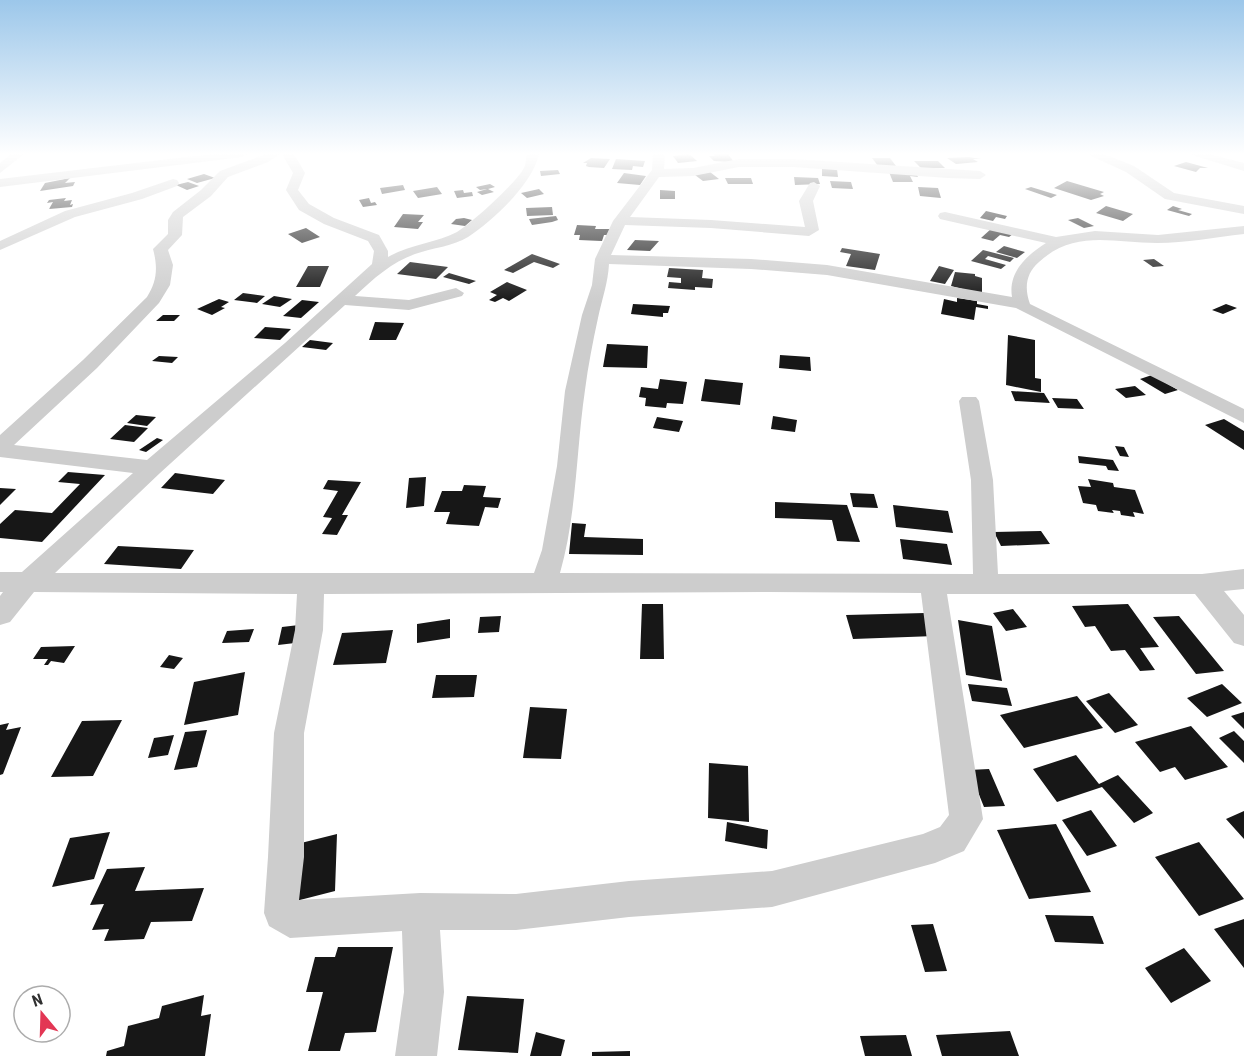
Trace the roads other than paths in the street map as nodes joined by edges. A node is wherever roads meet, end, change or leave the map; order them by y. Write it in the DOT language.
graph roads {
  1 [pos="110,203"];
  2 [pos="193,203"];
  3 [pos="302,203"];
  4 [pos="498,203"];
  5 [pos="631,203"];
  6 [pos="807,203"];
  7 [pos="1210,203"];
  8 [pos="1244,210"];
  9 [pos="945,216"];
  10 [pos="620,221"];
  11 [pos="1244,230"];
  12 [pos="1059,241"];
  13 [pos="0,246"];
  14 [pos="602,260"];
  15 [pos="373,271"];
  16 [pos="456,293"];
  17 [pos="342,300"];
  18 [pos="1021,304"];
  19 [pos="969,401"];
  20 [pos="1244,417"];
  21 [pos="0,448"];
  22 [pos="152,468"];
  23 [pos="1244,579"];
  24 [pos="0,582"];
  25 [pos="28,582"];
  26 [pos="311,583"];
  27 [pos="544,583"];
  28 [pos="933,584"];
  29 [pos="986,584"];
  30 [pos="1202,584"];
  31 [pos="0,614"];
  32 [pos="1244,635"];
  33 [pos="420,911"];
  34 [pos="416,1056"];
  1 -- 13 [label="street"];
  2 -- 21 [label="street"];
  3 -- 15 [label="street"];
  4 -- 15 [label="street"];
  5 -- 10 [label="street"];
  6 -- 10 [label="street"];
  7 -- 8 [label="street"];
  9 -- 12 [label="street"];
  10 -- 14 [label="street"];
  11 -- 12 [label="street"];
  12 -- 18 [label="street"];
  14 -- 18 [label="street"];
  14 -- 27 [label="street"];
  15 -- 17 [label="street"];
  16 -- 17 [label="street"];
  17 -- 22 [label="street"];
  18 -- 20 [label="street"];
  19 -- 29 [label="street"];
  21 -- 22 [label="street"];
  22 -- 25 [label="street"];
  23 -- 30 [label="street"];
  24 -- 25 [label="street"];
  25 -- 26 [label="street"];
  25 -- 31 [label="street"];
  26 -- 27 [label="street"];
  26 -- 33 [label="street"];
  27 -- 28 [label="street"];
  28 -- 29 [label="street"];
  28 -- 33 [label="street"];
  29 -- 30 [label="street"];
  30 -- 32 [label="street"];
  33 -- 34 [label="street"];
}
